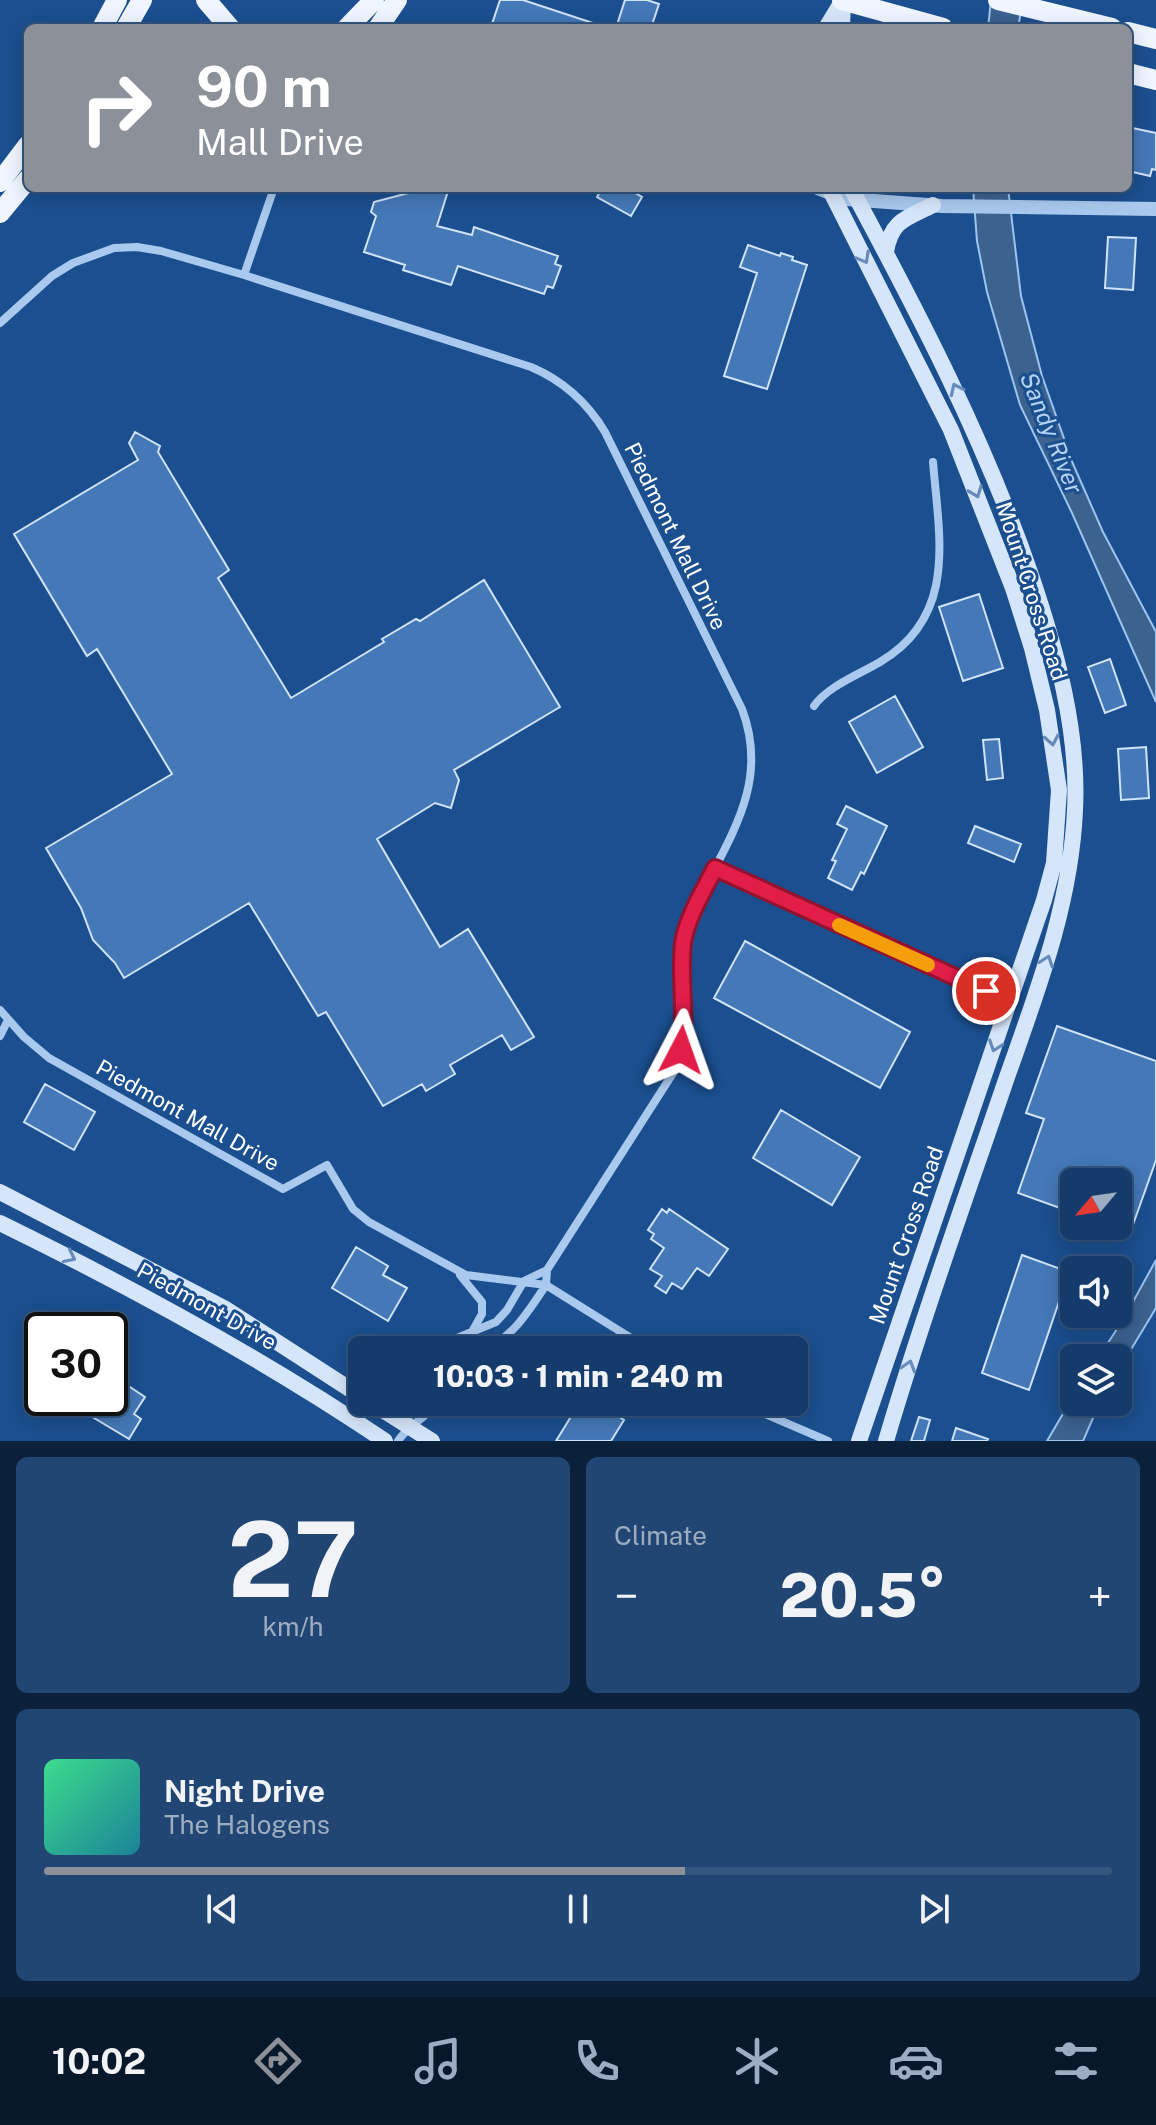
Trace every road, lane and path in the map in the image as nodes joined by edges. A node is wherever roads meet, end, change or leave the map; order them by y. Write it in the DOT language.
graph roads {
  1 [pos="117,0"];
  2 [pos="142,0"];
  3 [pos="206,0"];
  4 [pos="374,0"];
  5 [pos="397,0"];
  6 [pos="843,0"];
  7 [pos="998,0"];
  8 [pos="104,24"];
  9 [pos="128,24"];
  10 [pos="227,24"];
  11 [pos="351,24"];
  12 [pos="381,24"];
  13 [pos="828,24"];
  14 [pos="842,24"];
  15 [pos="927,24"];
  16 [pos="1097,24"];
  17 [pos="1132,33"];
  18 [pos="1156,39"];
  19 [pos="1132,74"];
  20 [pos="1156,80"];
  21 [pos="24,150"];
  22 [pos="0,182"];
  23 [pos="24,184"];
  24 [pos="273,192"];
  25 [pos="831,193"];
  26 [pos="855,194"];
  27 [pos="938,205"];
  28 [pos="1156,209"];
  29 [pos="0,213"];
  30 [pos="886,252"];
  31 [pos="244,275"];
  32 [pos="0,323"];
  33 [pos="933,462"];
  34 [pos="814,706"];
  35 [pos="715,868"];
  36 [pos="1011,1001"];
  37 [pos="0,1010"];
  38 [pos="8,1020"];
  39 [pos="0,1036"];
  40 [pos="0,1192"];
  41 [pos="0,1223"];
  42 [pos="547,1270"];
  43 [pos="457,1272"];
  44 [pos="524,1281"];
  45 [pos="546,1285"];
  46 [pos="473,1331"];
  47 [pos="465,1336"];
  48 [pos="508,1336"];
  49 [pos="628,1336"];
  50 [pos="348,1388"];
  51 [pos="392,1416"];
  52 [pos="409,1416"];
  53 [pos="424,1416"];
  54 [pos="770,1416"];
  55 [pos="408,1426"];
  56 [pos="385,1441"];
  57 [pos="398,1441"];
  58 [pos="432,1441"];
  59 [pos="828,1441"];
  60 [pos="859,1441"];
  61 [pos="886,1441"];
  1 -- 8 [label="main road"];
  2 -- 9 [label="main road"];
  3 -- 10 [label="main road"];
  4 -- 11 [label="main road"];
  5 -- 12 [label="main road"];
  6 -- 13 [label="main road"];
  6 -- 14 [label="main road"];
  6 -- 15 [label="main road"];
  7 -- 16 [label="main road"];
  17 -- 18 [label="main road"];
  19 -- 20 [label="main road"];
  21 -- 22 [label="main road"];
  23 -- 29 [label="main road"];
  24 -- 31 [label="street"];
  25 -- 26 [label="street"];
  25 -- 36 [label="main road, Mount Cross Road, one-way"];
  26 -- 27 [label="street"];
  26 -- 30 [label="main road, Mount Cross Road"];
  27 -- 28 [label="street"];
  27 -- 30 [label="main road"];
  61 -- 30 [label="main road, Mount Cross Road, one-way"];
  31 -- 32 [label="street, Piedmont Mall Drive"];
  31 -- 35 [label="street, Piedmont Mall Drive"];
  33 -- 34 [label="street"];
  35 -- 36 [label="street"];
  35 -- 42 [label="street, Piedmont Mall Drive"];
  36 -- 60 [label="main road, Mount Cross Road, one-way"];
  37 -- 38 [label="street, Piedmont Mall Drive"];
  38 -- 39 [label="street"];
  38 -- 43 [label="street, Piedmont Mall Drive"];
  40 -- 50 [label="main road, Piedmont Drive"];
  41 -- 56 [label="main road, Piedmont Drive, one-way"];
  42 -- 44 [label="street, Piedmont Mall Drive"];
  42 -- 45 [label="street, Piedmont Mall Drive"];
  43 -- 44 [label="street, Piedmont Mall Drive"];
  43 -- 46 [label="street"];
  44 -- 45 [label="street, Piedmont Mall Drive"];
  44 -- 46 [label="street"];
  45 -- 48 [label="street"];
  45 -- 49 [label="street"];
  46 -- 47 [label="street"];
  51 -- 55 [label="main road"];
  52 -- 55 [label="street"];
  53 -- 55 [label="street"];
  54 -- 59 [label="street"];
  55 -- 57 [label="street"];
  55 -- 58 [label="main road"];
}
